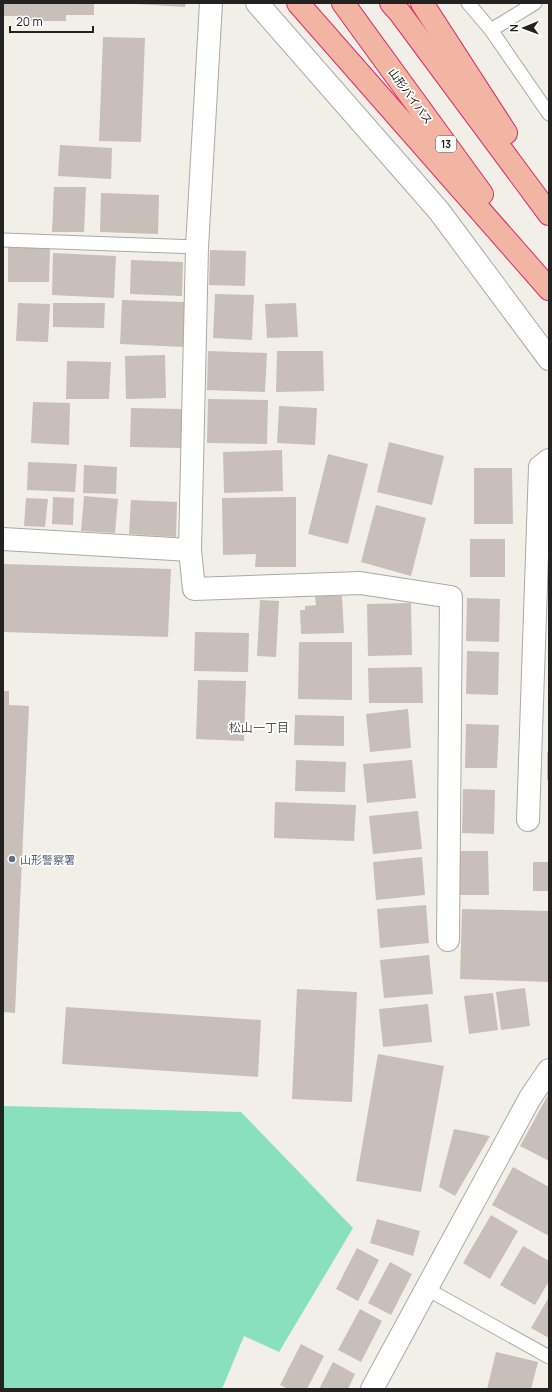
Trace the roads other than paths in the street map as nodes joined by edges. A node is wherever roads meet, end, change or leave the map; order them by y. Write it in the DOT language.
graph roads {
  1 [pos="211,3"];
  2 [pos="257,3"];
  3 [pos="298,3"];
  4 [pos="343,3"];
  5 [pos="422,3"];
  6 [pos="468,3"];
  7 [pos="535,3"];
  8 [pos="396,8"];
  9 [pos="490,30"];
  10 [pos="549,114"];
  11 [pos="549,201"];
  12 [pos="549,214"];
  13 [pos="3,240"];
  14 [pos="198,247"];
  15 [pos="549,285"];
  16 [pos="549,289"];
  17 [pos="549,359"];
  18 [pos="549,460"];
  19 [pos="3,539"];
  20 [pos="190,550"];
  21 [pos="528,820"];
  22 [pos="448,940"];
  23 [pos="549,1070"];
  24 [pos="427,1289"];
  25 [pos="549,1357"];
  26 [pos="372,1389"];
  1 -- 14 [label="street"];
  2 -- 17 [label="street"];
  3 -- 16 [label="highway"];
  4 -- 15 [label="highway, 山形バイパス / 13"];
  5 -- 11 [label="highway"];
  6 -- 9 [label="lane"];
  7 -- 9 [label="lane"];
  8 -- 12 [label="highway"];
  9 -- 10 [label="lane"];
  13 -- 14 [label="lane"];
  14 -- 20 [label="street"];
  18 -- 21 [label="street"];
  19 -- 20 [label="street"];
  20 -- 22 [label="street"];
  23 -- 24 [label="street"];
  24 -- 25 [label="lane"];
  24 -- 26 [label="street"];
}
